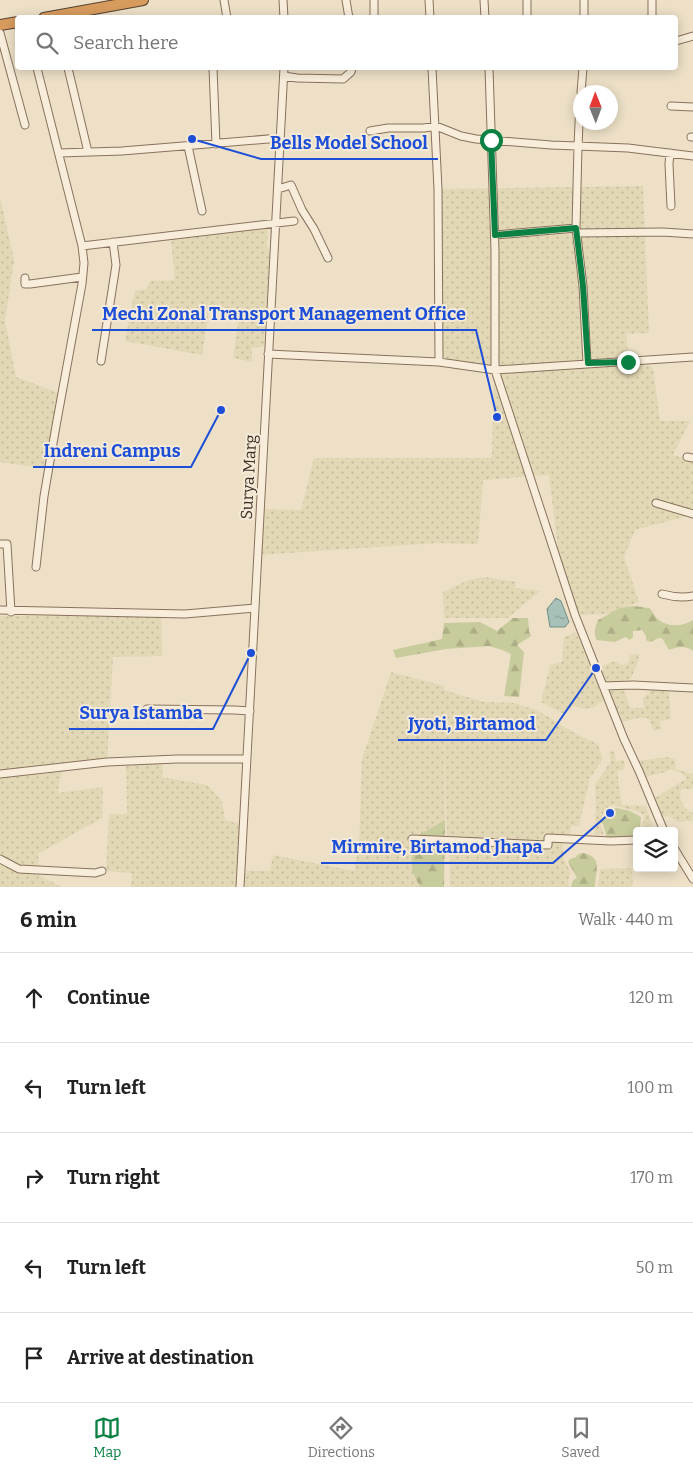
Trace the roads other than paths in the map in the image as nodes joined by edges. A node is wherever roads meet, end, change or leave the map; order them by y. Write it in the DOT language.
graph roads {
  1 [pos="143,0"];
  2 [pos="224,0"];
  3 [pos="283,0"];
  4 [pos="346,0"];
  5 [pos="374,0"];
  6 [pos="429,0"];
  7 [pos="484,0"];
  8 [pos="527,0"];
  9 [pos="584,0"];
  10 [pos="652,0"];
  11 [pos="60,15"];
  12 [pos="226,15"];
  13 [pos="284,15"];
  14 [pos="348,15"];
  15 [pos="374,15"];
  16 [pos="430,15"];
  17 [pos="485,15"];
  18 [pos="527,15"];
  19 [pos="584,15"];
  20 [pos="652,15"];
  21 [pos="15,22"];
  22 [pos="0,25"];
  23 [pos="0,33"];
  24 [pos="693,36"];
  25 [pos="678,40"];
  26 [pos="39,70"];
  27 [pos="68,70"];
  28 [pos="213,70"];
  29 [pos="284,70"];
  30 [pos="352,70"];
  31 [pos="432,70"];
  32 [pos="489,70"];
  33 [pos="583,70"];
  34 [pos="284,76"];
  35 [pos="582,85"];
  36 [pos="671,106"];
  37 [pos="693,107"];
  38 [pos="25,125"];
  39 [pos="436,126"];
  40 [pos="579,130"];
  41 [pos="370,131"];
  42 [pos="280,138"];
  43 [pos="491,140"];
  44 [pos="216,144"];
  45 [pos="188,146"];
  46 [pos="578,146"];
  47 [pos="88,152"];
  48 [pos="58,153"];
  49 [pos="670,153"];
  50 [pos="693,156"];
  51 [pos="278,189"];
  52 [pos="671,206"];
  53 [pos="202,211"];
  54 [pos="294,221"];
  55 [pos="276,222"];
  56 [pos="576,230"];
  57 [pos="693,234"];
  58 [pos="495,235"];
  59 [pos="114,242"];
  60 [pos="82,246"];
  61 [pos="328,258"];
  62 [pos="82,277"];
  63 [pos="25,278"];
  64 [pos="268,354"];
  65 [pos="693,357"];
  66 [pos="101,361"];
  67 [pos="439,362"];
  68 [pos="588,363"];
  69 [pos="494,370"];
  70 [pos="656,503"];
  71 [pos="693,514"];
  72 [pos="0,544"];
  73 [pos="36,567"];
  74 [pos="662,594"];
  75 [pos="693,596"];
  76 [pos="255,608"];
  77 [pos="0,610"];
  78 [pos="11,612"];
  79 [pos="603,686"];
  80 [pos="693,688"];
  81 [pos="147,709"];
  82 [pos="250,711"];
  83 [pos="247,759"];
  84 [pos="0,774"];
  85 [pos="662,827"];
  86 [pos="412,839"];
  87 [pos="633,840"];
  88 [pos="678,854"];
  89 [pos="0,859"];
  90 [pos="102,871"];
  91 [pos="692,876"];
  92 [pos="240,887"];
  1 -- 11 [label="highway"];
  2 -- 12 [label="street"];
  3 -- 13 [label="street"];
  4 -- 14 [label="street"];
  5 -- 15 [label="street"];
  6 -- 16 [label="street"];
  7 -- 17 [label="street"];
  8 -- 18 [label="street"];
  9 -- 19 [label="street"];
  10 -- 20 [label="street"];
  21 -- 22 [label="highway"];
  23 -- 38 [label="street"];
  24 -- 25 [label="street"];
  26 -- 48 [label="street"];
  27 -- 47 [label="street"];
  28 -- 44 [label="street"];
  29 -- 34 [label="street, Surya Marg"];
  30 -- 34 [label="street"];
  31 -- 39 [label="street"];
  32 -- 43 [label="street"];
  33 -- 35 [label="street"];
  34 -- 42 [label="street, Surya Marg"];
  36 -- 37 [label="street"];
  39 -- 41 [label="street"];
  39 -- 43 [label="street"];
  39 -- 67 [label="street"];
  40 -- 46 [label="street"];
  42 -- 44 [label="street"];
  42 -- 51 [label="street, Surya Marg"];
  43 -- 46 [label="street"];
  43 -- 58 [label="street"];
  44 -- 45 [label="street"];
  45 -- 47 [label="street"];
  45 -- 53 [label="street"];
  46 -- 49 [label="street"];
  46 -- 56 [label="street"];
  47 -- 48 [label="street"];
  48 -- 60 [label="street"];
  49 -- 50 [label="street"];
  49 -- 52 [label="street"];
  51 -- 55 [label="street, Surya Marg"];
  51 -- 61 [label="street"];
  54 -- 55 [label="street"];
  55 -- 59 [label="street"];
  55 -- 64 [label="street, Surya Marg"];
  56 -- 57 [label="street"];
  56 -- 58 [label="street"];
  56 -- 68 [label="street"];
  58 -- 69 [label="street"];
  59 -- 60 [label="street"];
  59 -- 66 [label="street"];
  60 -- 62 [label="street"];
  62 -- 63 [label="street"];
  62 -- 73 [label="street"];
  64 -- 67 [label="street"];
  64 -- 76 [label="street, Surya Marg"];
  65 -- 68 [label="street"];
  67 -- 69 [label="street"];
  68 -- 69 [label="street"];
  69 -- 79 [label="street"];
  70 -- 71 [label="street"];
  72 -- 78 [label="street"];
  74 -- 75 [label="street"];
  76 -- 78 [label="street"];
  76 -- 82 [label="street, Surya Marg"];
  77 -- 78 [label="street"];
  79 -- 80 [label="street"];
  79 -- 85 [label="street"];
  81 -- 82 [label="street"];
  82 -- 83 [label="street, Surya Marg"];
  83 -- 84 [label="street"];
  83 -- 92 [label="street, Surya Marg"];
  86 -- 87 [label="street"];
  88 -- 91 [label="street"];
  89 -- 90 [label="street"];
}
